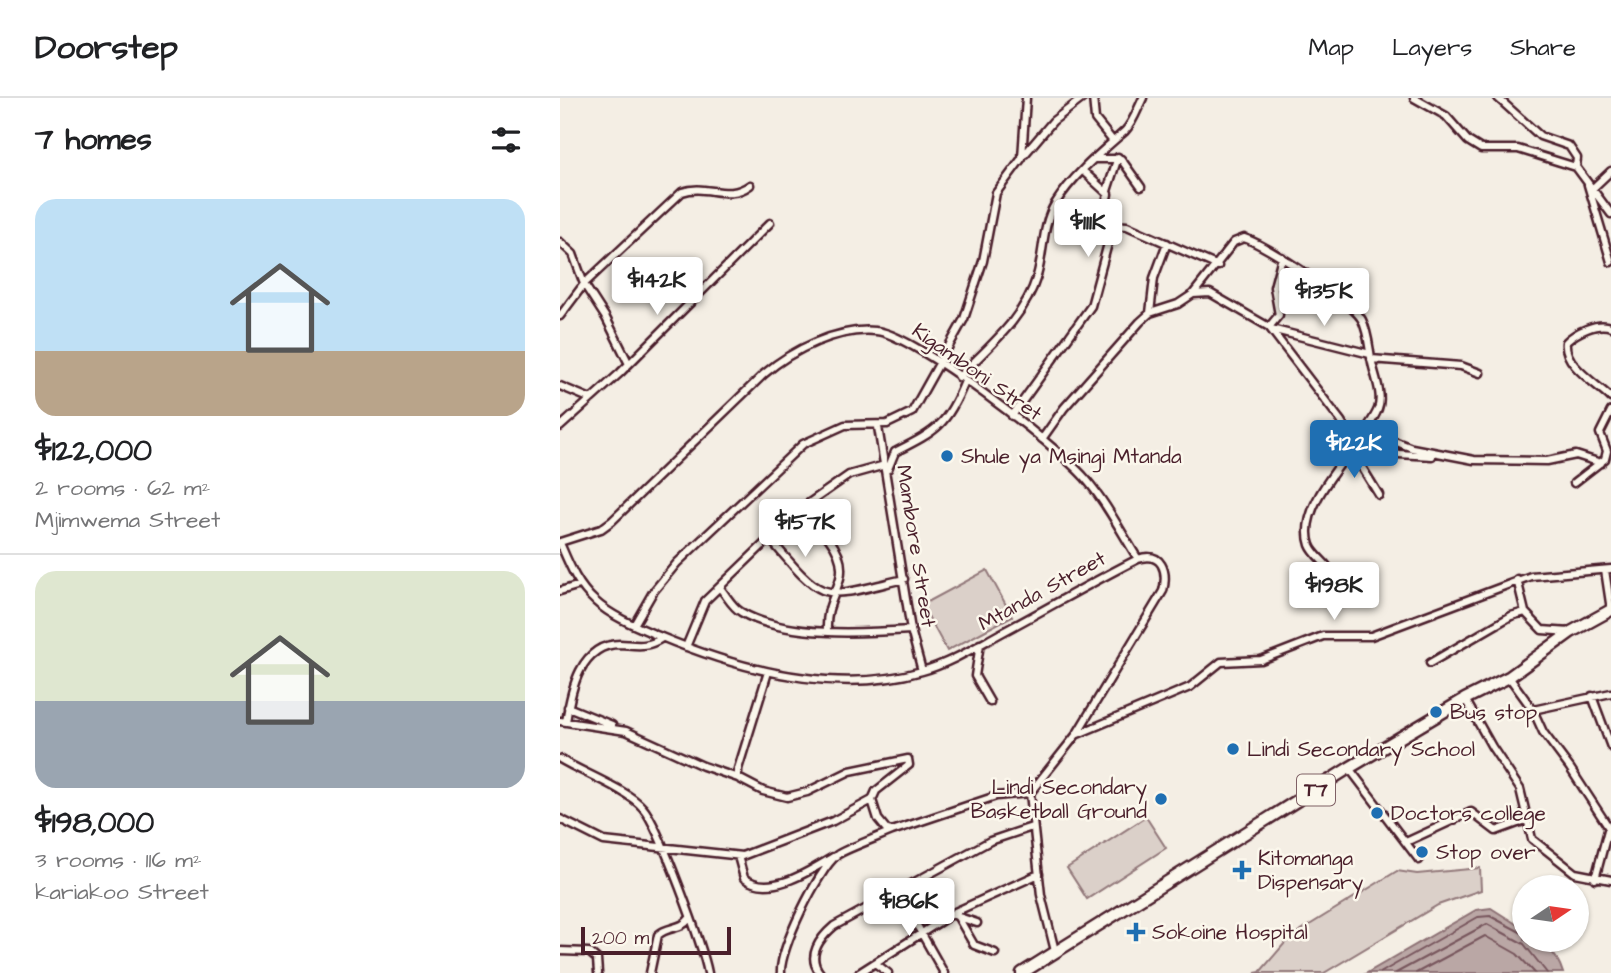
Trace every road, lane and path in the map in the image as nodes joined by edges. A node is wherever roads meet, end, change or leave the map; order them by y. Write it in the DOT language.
graph roads {
  1 [pos="1026,98"];
  2 [pos="1083,98"];
  3 [pos="1093,98"];
  4 [pos="1143,98"];
  5 [pos="1414,98"];
  6 [pos="1498,98"];
  7 [pos="1112,140"];
  8 [pos="1022,158"];
  9 [pos="1118,158"];
  10 [pos="1095,159"];
  11 [pos="1576,167"];
  12 [pos="1611,171"];
  13 [pos="1084,172"];
  14 [pos="1587,180"];
  15 [pos="750,185"];
  16 [pos="1141,187"];
  17 [pos="1593,188"];
  18 [pos="1107,191"];
  19 [pos="1611,214"];
  20 [pos="770,223"];
  21 [pos="1111,228"];
  22 [pos="560,242"];
  23 [pos="1167,243"];
  24 [pos="1282,257"];
  25 [pos="1611,262"];
  26 [pos="1218,265"];
  27 [pos="584,284"];
  28 [pos="1193,294"];
  29 [pos="1150,313"];
  30 [pos="560,316"];
  31 [pos="1611,327"];
  32 [pos="1270,328"];
  33 [pos="1370,357"];
  34 [pos="629,364"];
  35 [pos="939,364"];
  36 [pos="1480,373"];
  37 [pos="962,379"];
  38 [pos="560,386"];
  39 [pos="1611,398"];
  40 [pos="591,399"];
  41 [pos="1611,411"];
  42 [pos="1012,416"];
  43 [pos="560,427"];
  44 [pos="878,427"];
  45 [pos="1042,439"];
  46 [pos="1351,448"];
  47 [pos="1458,458"];
  48 [pos="1601,463"];
  49 [pos="885,465"];
  50 [pos="887,475"];
  51 [pos="1574,483"];
  52 [pos="1379,495"];
  53 [pos="798,512"];
  54 [pos="770,539"];
  55 [pos="560,542"];
  56 [pos="1138,559"];
  57 [pos="1327,566"];
  58 [pos="1608,569"];
  59 [pos="904,579"];
  60 [pos="1517,579"];
  61 [pos="580,585"];
  62 [pos="720,588"];
  63 [pos="560,591"];
  64 [pos="832,594"];
  65 [pos="1611,610"];
  66 [pos="1525,612"];
  67 [pos="634,625"];
  68 [pos="911,630"];
  69 [pos="827,631"];
  70 [pos="1570,632"];
  71 [pos="662,638"];
  72 [pos="980,645"];
  73 [pos="686,648"];
  74 [pos="1430,663"];
  75 [pos="922,671"];
  76 [pos="768,672"];
  77 [pos="1509,677"];
  78 [pos="1611,693"];
  79 [pos="1592,696"];
  80 [pos="1465,698"];
  81 [pos="990,702"];
  82 [pos="568,707"];
  83 [pos="1533,710"];
  84 [pos="563,722"];
  85 [pos="615,727"];
  86 [pos="1076,735"];
  87 [pos="1611,747"];
  88 [pos="560,759"];
  89 [pos="1349,768"];
  90 [pos="738,778"];
  91 [pos="1030,793"];
  92 [pos="872,800"];
  93 [pos="560,819"];
  94 [pos="1526,820"];
  95 [pos="1032,827"];
  96 [pos="892,831"];
  97 [pos="1609,831"];
  98 [pos="1406,842"];
  99 [pos="662,847"];
  100 [pos="836,855"];
  101 [pos="738,856"];
  102 [pos="1419,860"];
  103 [pos="808,874"];
  104 [pos="1039,874"];
  105 [pos="1595,879"];
  106 [pos="1611,880"];
  107 [pos="816,883"];
  108 [pos="897,890"];
  109 [pos="956,914"];
  110 [pos="689,919"];
  111 [pos="977,923"];
  112 [pos="922,932"];
  113 [pos="560,951"];
  114 [pos="1055,951"];
  115 [pos="995,953"];
  116 [pos="875,962"];
  117 [pos="598,973"];
  118 [pos="650,973"];
  119 [pos="708,973"];
  120 [pos="781,973"];
  121 [pos="820,973"];
  122 [pos="859,973"];
  123 [pos="888,973"];
  124 [pos="944,973"];
  125 [pos="1022,973"];
  1 -- 8 [label="street"];
  2 -- 8 [label="street"];
  3 -- 7 [label="street"];
  4 -- 7 [label="street"];
  5 -- 11 [label="street"];
  6 -- 11 [label="street"];
  7 -- 10 [label="street"];
  8 -- 35 [label="street"];
  9 -- 10 [label="street"];
  9 -- 16 [label="street"];
  9 -- 18 [label="street"];
  10 -- 13 [label="street"];
  11 -- 14 [label="street"];
  12 -- 17 [label="street"];
  13 -- 18 [label="street"];
  13 -- 37 [label="street"];
  14 -- 17 [label="street"];
  14 -- 25 [label="street"];
  15 -- 27 [label="street"];
  17 -- 19 [label="street"];
  18 -- 21 [label="street"];
  20 -- 34 [label="street"];
  21 -- 23 [label="street"];
  21 -- 42 [label="street"];
  22 -- 27 [label="street"];
  23 -- 26 [label="street"];
  23 -- 29 [label="street"];
  24 -- 26 [label="street"];
  24 -- 32 [label="street"];
  24 -- 33 [label="street"];
  26 -- 28 [label="street"];
  27 -- 30 [label="street"];
  27 -- 34 [label="street"];
  28 -- 29 [label="street"];
  28 -- 32 [label="street"];
  29 -- 45 [label="street"];
  31 -- 39 [label="street"];
  32 -- 33 [label="street"];
  32 -- 46 [label="street"];
  33 -- 36 [label="street"];
  33 -- 46 [label="street"];
  34 -- 40 [label="street"];
  35 -- 37 [label="street, Kigamboni Stret"];
  35 -- 55 [label="street, Kigamboni Stret"];
  35 -- 67 [label="street"];
  37 -- 42 [label="street, Kigamboni Stret"];
  37 -- 50 [label="street"];
  38 -- 40 [label="street"];
  40 -- 43 [label="street"];
  41 -- 48 [label="street"];
  42 -- 45 [label="street, Kigamboni Stret"];
  44 -- 49 [label="street, Mambore Street"];
  45 -- 56 [label="street, Kigamboni Stret"];
  46 -- 47 [label="street"];
  46 -- 47 [label="street"];
  46 -- 52 [label="street"];
  46 -- 57 [label="street"];
  47 -- 48 [label="street"];
  48 -- 51 [label="street"];
  49 -- 50 [label="street, Mambore Street"];
  49 -- 53 [label="street"];
  50 -- 59 [label="street, Mambore Street"];
  53 -- 54 [label="street"];
  53 -- 64 [label="street"];
  54 -- 62 [label="street"];
  54 -- 64 [label="street"];
  55 -- 61 [label="street, Mtanda Street"];
  56 -- 72 [label="street, Mtanda Street"];
  56 -- 86 [label="street, Mtanda Street"];
  58 -- 60 [label="street"];
  58 -- 65 [label="street"];
  59 -- 64 [label="street"];
  59 -- 68 [label="street, Mambore Street"];
  60 -- 66 [label="street"];
  60 -- 86 [label="street"];
  61 -- 63 [label="street"];
  61 -- 67 [label="street, Mtanda Street"];
  62 -- 69 [label="street"];
  62 -- 73 [label="street"];
  64 -- 69 [label="street"];
  65 -- 70 [label="highway, T7"];
  66 -- 70 [label="street"];
  66 -- 74 [label="street"];
  67 -- 71 [label="street, Mtanda Street"];
  68 -- 69 [label="street"];
  68 -- 75 [label="street, Mambore Street"];
  70 -- 77 [label="highway, T7"];
  71 -- 73 [label="street, Mtanda Street"];
  71 -- 82 [label="street"];
  72 -- 75 [label="street, Mtanda Street"];
  72 -- 81 [label="street"];
  73 -- 76 [label="street, Mtanda Street"];
  75 -- 76 [label="street, Mtanda Street"];
  76 -- 90 [label="street"];
  77 -- 80 [label="highway, T7"];
  77 -- 83 [label="street"];
  78 -- 79 [label="street"];
  79 -- 83 [label="street"];
  79 -- 87 [label="street"];
  80 -- 89 [label="highway, T7"];
  80 -- 94 [label="street"];
  82 -- 84 [label="street"];
  82 -- 85 [label="street"];
  83 -- 97 [label="street"];
  84 -- 85 [label="street"];
  85 -- 90 [label="street"];
  86 -- 91 [label="street, Mtanda Street"];
  88 -- 99 [label="street"];
  89 -- 98 [label="street"];
  89 -- 114 [label="highway, T7"];
  90 -- 92 [label="street"];
  91 -- 95 [label="street"];
  91 -- 96 [label="street"];
  92 -- 96 [label="street"];
  92 -- 101 [label="street"];
  93 -- 99 [label="street"];
  94 -- 98 [label="street"];
  94 -- 105 [label="street"];
  95 -- 104 [label="street"];
  95 -- 108 [label="street"];
  96 -- 100 [label="street"];
  97 -- 105 [label="street"];
  98 -- 102 [label="street"];
  99 -- 101 [label="street"];
  99 -- 110 [label="street"];
  100 -- 103 [label="street"];
  100 -- 107 [label="street"];
  101 -- 103 [label="street"];
  103 -- 107 [label="street"];
  104 -- 109 [label="street"];
  104 -- 114 [label="street"];
  105 -- 106 [label="street"];
  107 -- 120 [label="street"];
  108 -- 112 [label="street"];
  108 -- 121 [label="street"];
  109 -- 111 [label="street"];
  109 -- 112 [label="street"];
  109 -- 115 [label="street"];
  110 -- 118 [label="street"];
  110 -- 119 [label="street"];
  112 -- 116 [label="street"];
  112 -- 124 [label="street"];
  113 -- 117 [label="street"];
  114 -- 125 [label="highway, T7"];
  116 -- 122 [label="street"];
  116 -- 123 [label="street"];
}
